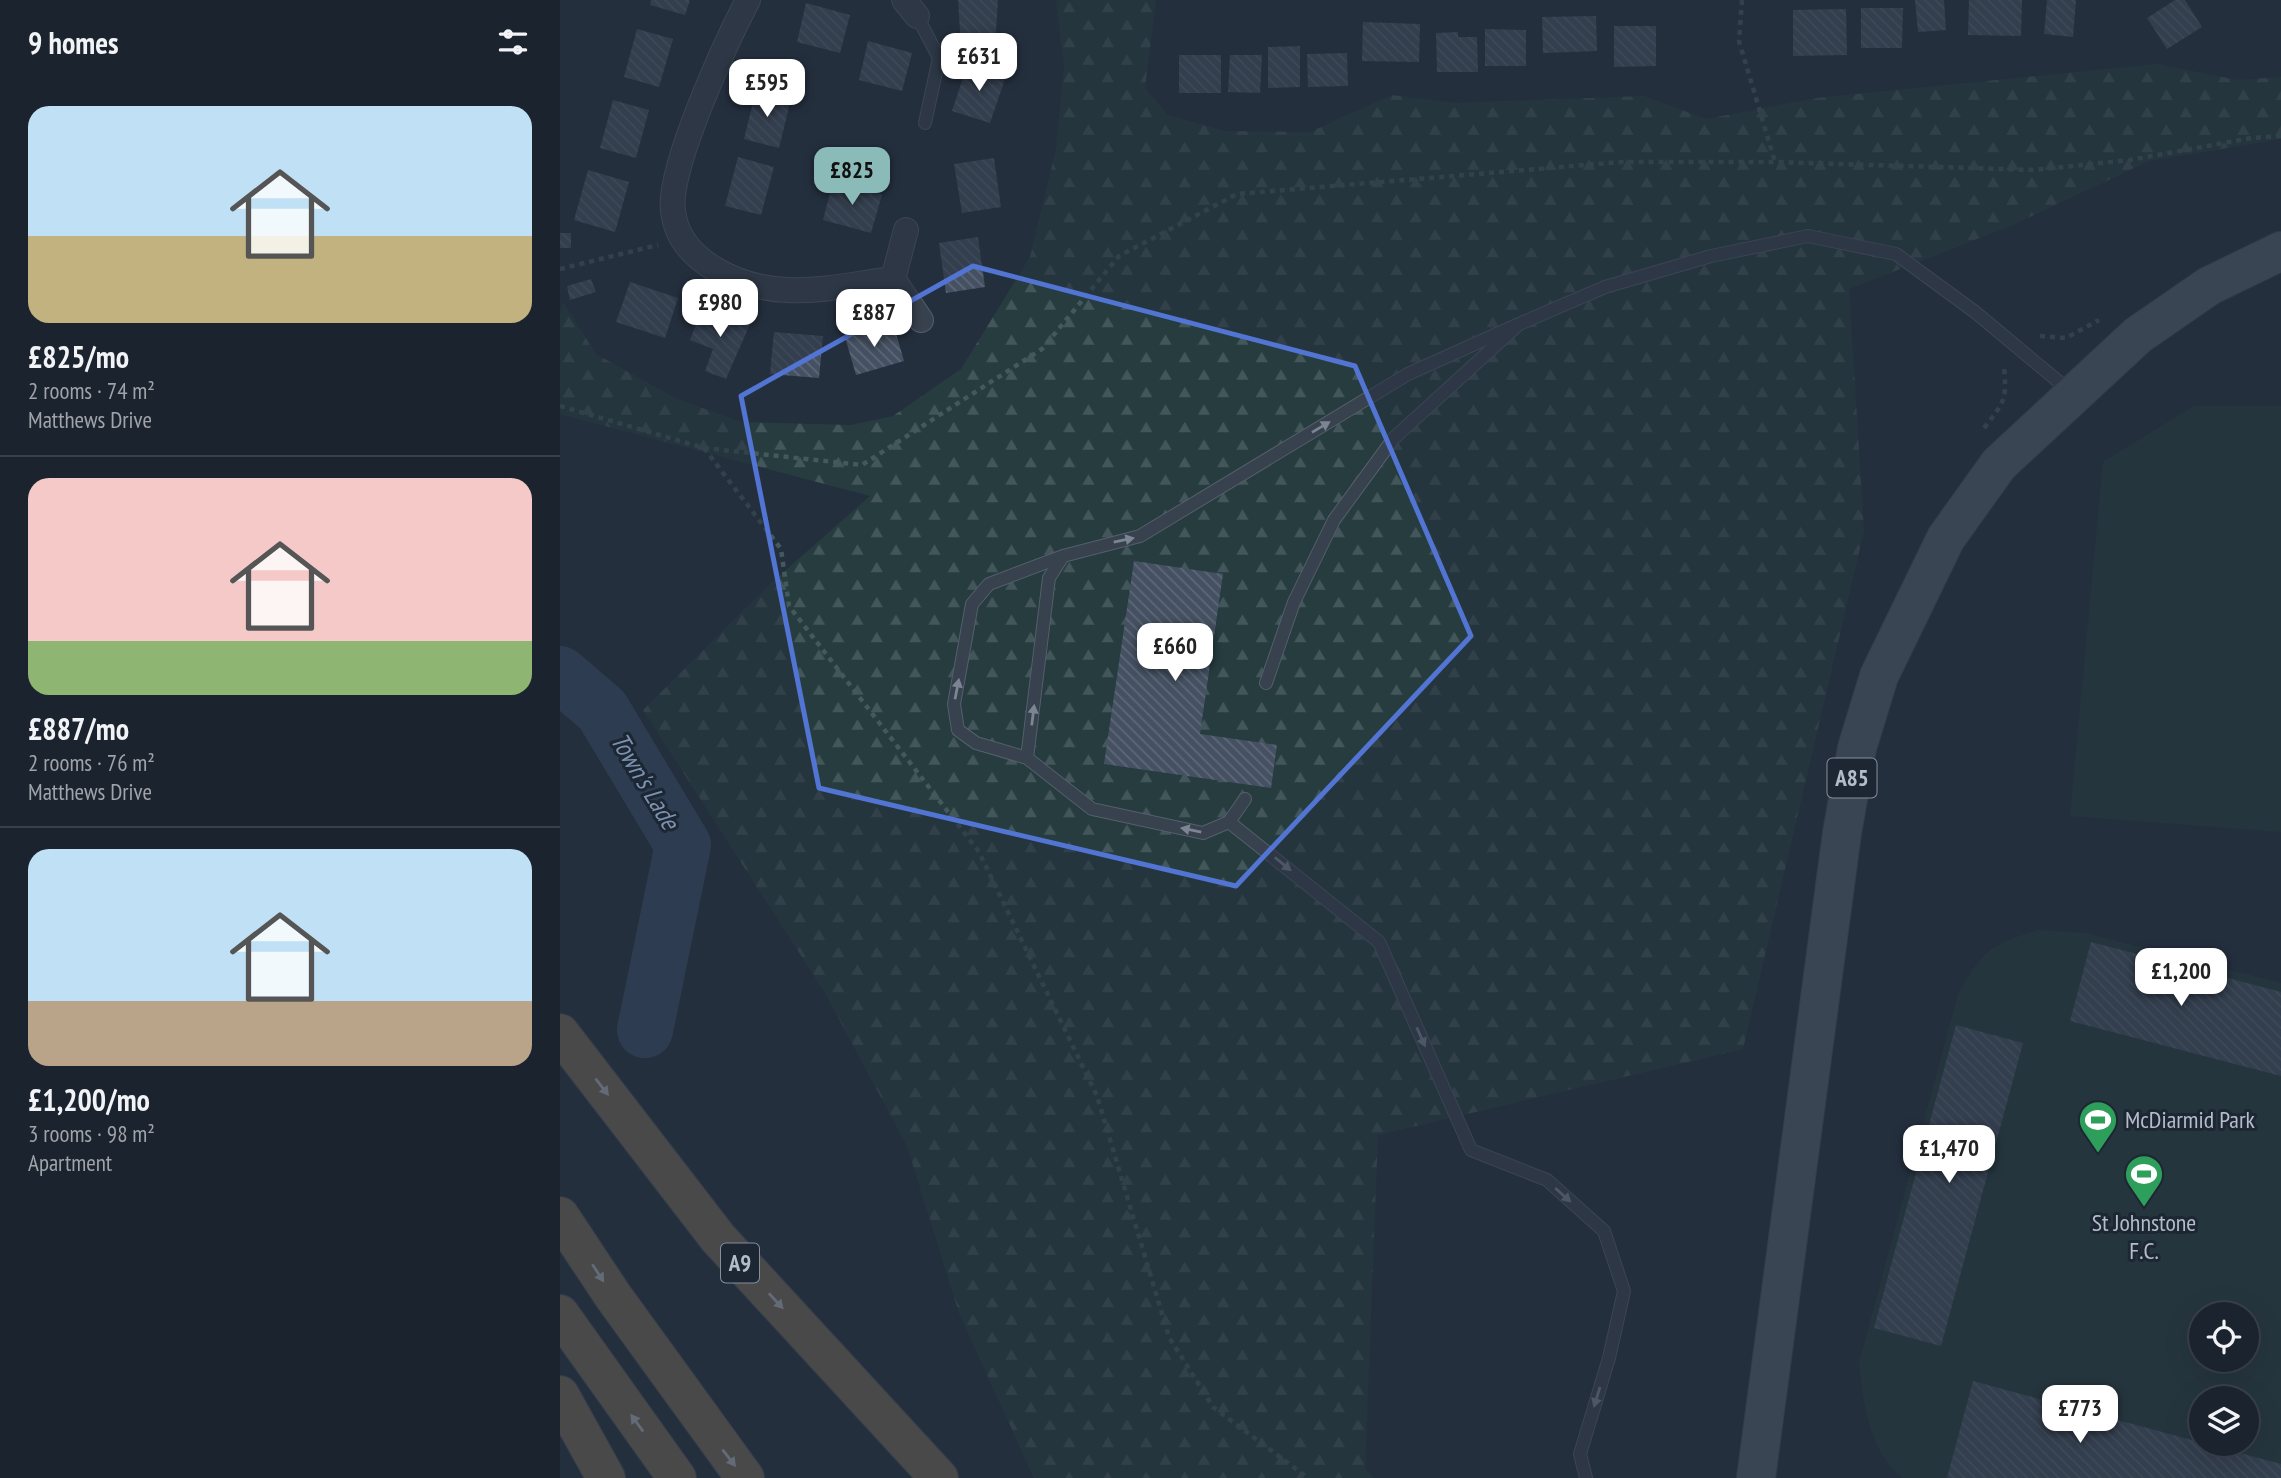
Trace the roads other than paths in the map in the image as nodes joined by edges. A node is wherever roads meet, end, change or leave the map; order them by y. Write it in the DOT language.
graph roads {
  1 [pos="748,0"];
  2 [pos="910,8"];
  3 [pos="925,124"];
  4 [pos="906,230"];
  5 [pos="2281,251"];
  6 [pos="893,279"];
  7 [pos="921,320"];
  8 [pos="1519,324"];
  9 [pos="2072,393"];
  10 [pos="1063,556"];
  11 [pos="1266,683"];
  12 [pos="1027,758"];
  13 [pos="1245,799"];
  14 [pos="1229,822"];
  15 [pos="560,1033"];
  16 [pos="560,1216"];
  17 [pos="560,1314"];
  18 [pos="560,1395"];
  19 [pos="606,1478"];
  20 [pos="677,1478"];
  21 [pos="745,1478"];
  22 [pos="939,1478"];
  23 [pos="1586,1478"];
  24 [pos="1756,1478"];
  1 -- 6 [label="street"];
  2 -- 3 [label="lane"];
  4 -- 6 [label="street"];
  5 -- 9 [label="main road, A85"];
  6 -- 7 [label="street"];
  8 -- 9 [label="lane"];
  10 -- 8 [label="lane, one-way"];
  8 -- 11 [label="lane"];
  9 -- 24 [label="main road, A85"];
  12 -- 10 [label="lane, one-way"];
  12 -- 10 [label="lane, one-way"];
  14 -- 12 [label="lane, one-way"];
  13 -- 14 [label="lane"];
  14 -- 23 [label="lane, one-way"];
  15 -- 22 [label="highway, A9, one-way"];
  16 -- 21 [label="highway, one-way"];
  20 -- 17 [label="highway, one-way"];
  18 -- 19 [label="highway"];
}
